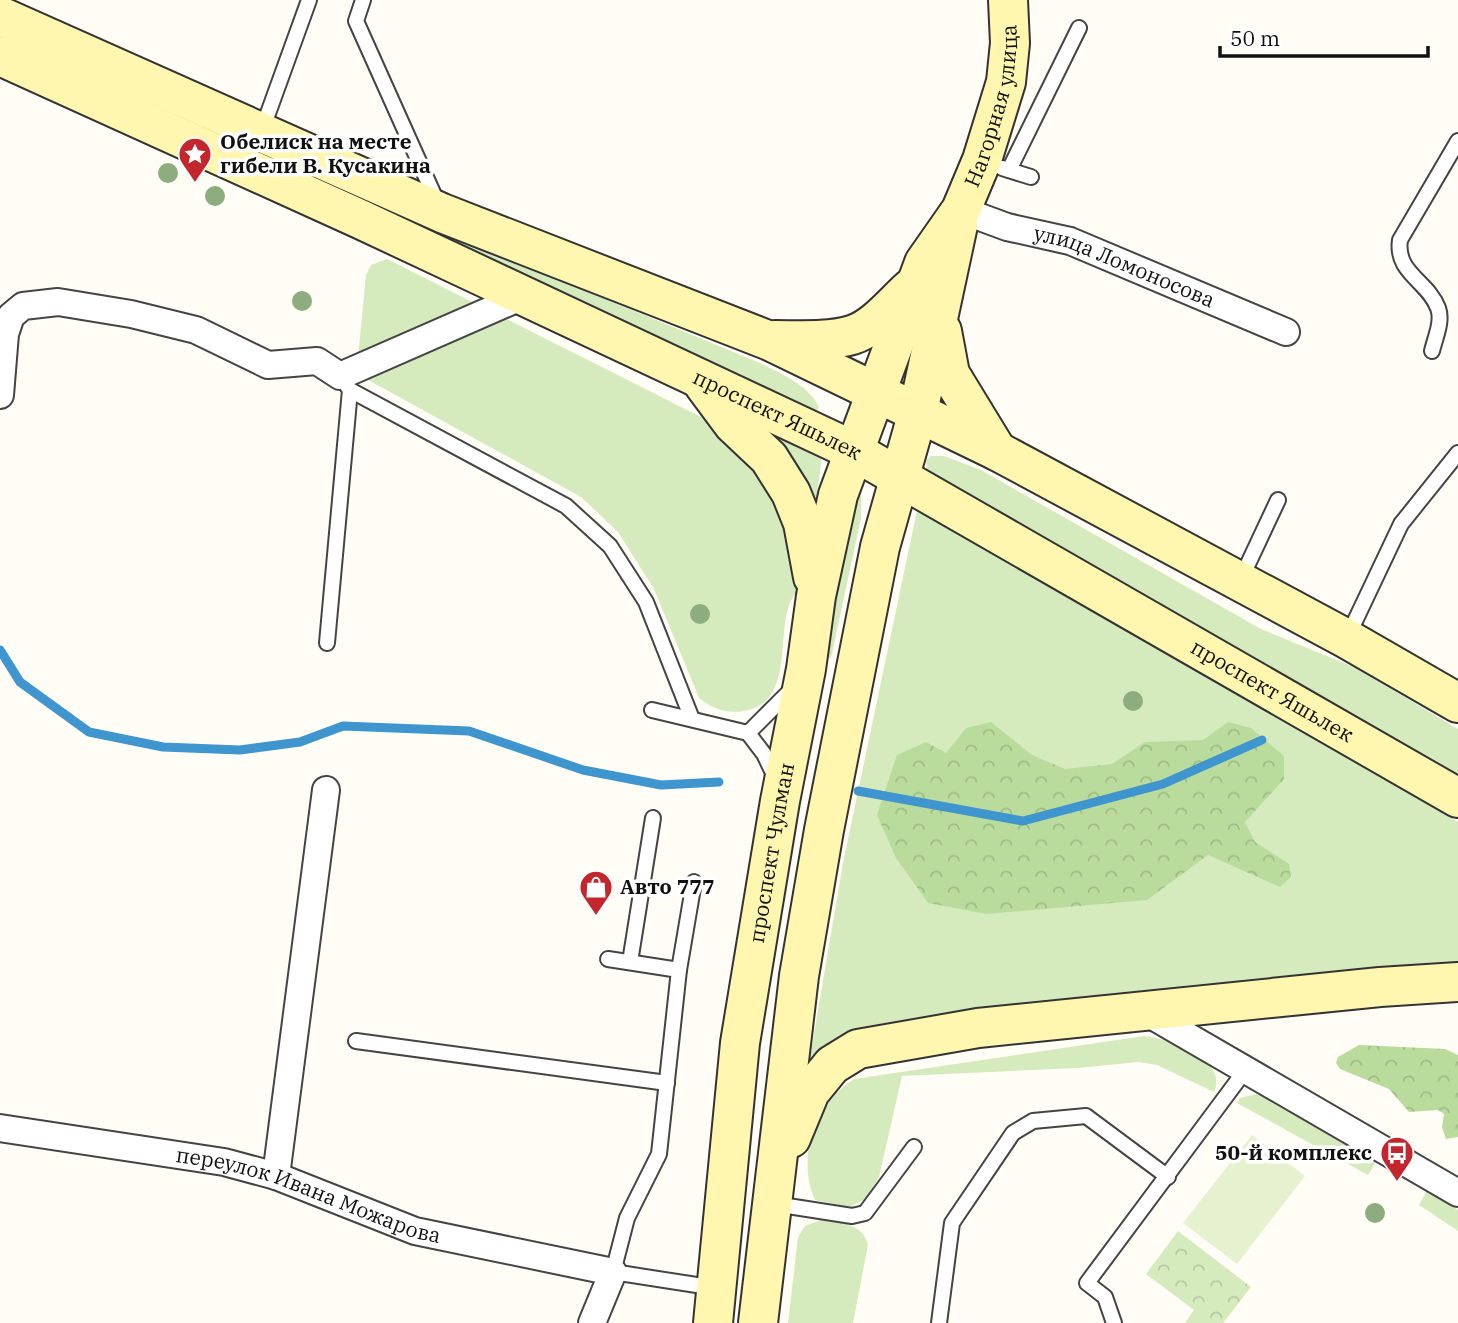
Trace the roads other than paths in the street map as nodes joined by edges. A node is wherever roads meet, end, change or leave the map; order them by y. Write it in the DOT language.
graph roads {
  1 [pos="309,0"];
  2 [pos="363,0"];
  3 [pos="1008,0"];
  4 [pos="0,16"];
  5 [pos="1079,28"];
  6 [pos="0,56"];
  7 [pos="75,71"];
  8 [pos="1458,141"];
  9 [pos="255,151"];
  10 [pos="995,165"];
  11 [pos="1031,177"];
  12 [pos="961,210"];
  13 [pos="442,213"];
  14 [pos="930,289"];
  15 [pos="523,296"];
  16 [pos="1286,332"];
  17 [pos="770,341"];
  18 [pos="1432,351"];
  19 [pos="701,382"];
  20 [pos="345,383"];
  21 [pos="876,391"];
  22 [pos="0,395"];
  23 [pos="918,412"];
  24 [pos="852,450"];
  25 [pos="998,451"];
  26 [pos="1458,453"];
  27 [pos="898,476"];
  28 [pos="1278,500"];
  29 [pos="1239,582"];
  30 [pos="816,596"];
  31 [pos="1347,639"];
  32 [pos="327,643"];
  33 [pos="806,669"];
  34 [pos="1458,703"];
  35 [pos="652,710"];
  36 [pos="692,719"];
  37 [pos="748,733"];
  38 [pos="326,790"];
  39 [pos="1458,798"];
  40 [pos="780,801"];
  41 [pos="653,818"];
  42 [pos="694,882"];
  43 [pos="608,959"];
  44 [pos="630,962"];
  45 [pos="679,970"];
  46 [pos="1458,982"];
  47 [pos="1142,1010"];
  48 [pos="356,1041"];
  49 [pos="1247,1068"];
  50 [pos="667,1083"];
  51 [pos="0,1128"];
  52 [pos="914,1147"];
  53 [pos="276,1175"];
  54 [pos="1168,1177"];
  55 [pos="773,1190"];
  56 [pos="1458,1194"];
  57 [pos="613,1272"];
  58 [pos="715,1305"];
  59 [pos="592,1323"];
  60 [pos="758,1323"];
  61 [pos="939,1323"];
  62 [pos="1114,1323"];
  1 -- 9 [label="lane"];
  2 -- 13 [label="lane"];
  3 -- 10 [label="main road, Нагорная улица"];
  4 -- 7 [label="main road"];
  5 -- 10 [label="lane"];
  6 -- 7 [label="main road"];
  7 -- 9 [label="main road, проспект Яшьлек"];
  8 -- 18 [label="lane"];
  9 -- 13 [label="main road, проспект Яшьлек"];
  9 -- 15 [label="main road, проспект Яшьлек"];
  10 -- 11 [label="lane"];
  10 -- 12 [label="main road, Нагорная улица"];
  12 -- 14 [label="main road, Нагорная улица"];
  12 -- 16 [label="street, улица Ломоносова"];
  13 -- 17 [label="main road, проспект Яшьлек"];
  14 -- 17 [label="main road"];
  14 -- 21 [label="main road, проспект Чулман"];
  14 -- 23 [label="main road"];
  14 -- 25 [label="main road"];
  15 -- 19 [label="main road, проспект Яшьлек"];
  15 -- 20 [label="street"];
  17 -- 21 [label="main road, проспект Яшьлек"];
  19 -- 24 [label="main road, проспект Яшьлек"];
  19 -- 30 [label="main road"];
  20 -- 22 [label="street"];
  20 -- 32 [label="lane"];
  20 -- 36 [label="lane"];
  21 -- 23 [label="main road, проспект Яшьлек"];
  21 -- 24 [label="main road, проспект Чулман"];
  23 -- 25 [label="main road, проспект Яшьлек"];
  23 -- 27 [label="main road"];
  24 -- 27 [label="main road, проспект Яшьлек"];
  24 -- 30 [label="main road, проспект Чулман"];
  25 -- 29 [label="main road, проспект Яшьлек"];
  26 -- 31 [label="lane"];
  27 -- 39 [label="main road, проспект Яшьлек"];
  27 -- 55 [label="main road"];
  28 -- 29 [label="lane"];
  29 -- 31 [label="main road, проспект Яшьлек"];
  30 -- 33 [label="main road, проспект Чулман"];
  31 -- 34 [label="main road, проспект Яшьлек"];
  33 -- 37 [label="lane"];
  33 -- 40 [label="main road, проспект Чулман"];
  35 -- 36 [label="lane"];
  36 -- 37 [label="lane"];
  37 -- 40 [label="lane"];
  38 -- 53 [label="street"];
  40 -- 58 [label="main road, проспект Чулман"];
  41 -- 44 [label="lane"];
  42 -- 45 [label="lane"];
  43 -- 44 [label="lane"];
  44 -- 45 [label="lane"];
  45 -- 50 [label="lane"];
  46 -- 47 [label="main road"];
  47 -- 49 [label="street"];
  47 -- 55 [label="main road"];
  48 -- 50 [label="lane"];
  49 -- 54 [label="lane"];
  49 -- 56 [label="street"];
  50 -- 57 [label="lane"];
  51 -- 53 [label="street, переулок Ивана Можарова"];
  52 -- 55 [label="lane"];
  53 -- 57 [label="street, переулок Ивана Можарова"];
  54 -- 61 [label="lane"];
  54 -- 62 [label="lane"];
  55 -- 60 [label="main road"];
  57 -- 58 [label="lane"];
  57 -- 59 [label="street"];
}
